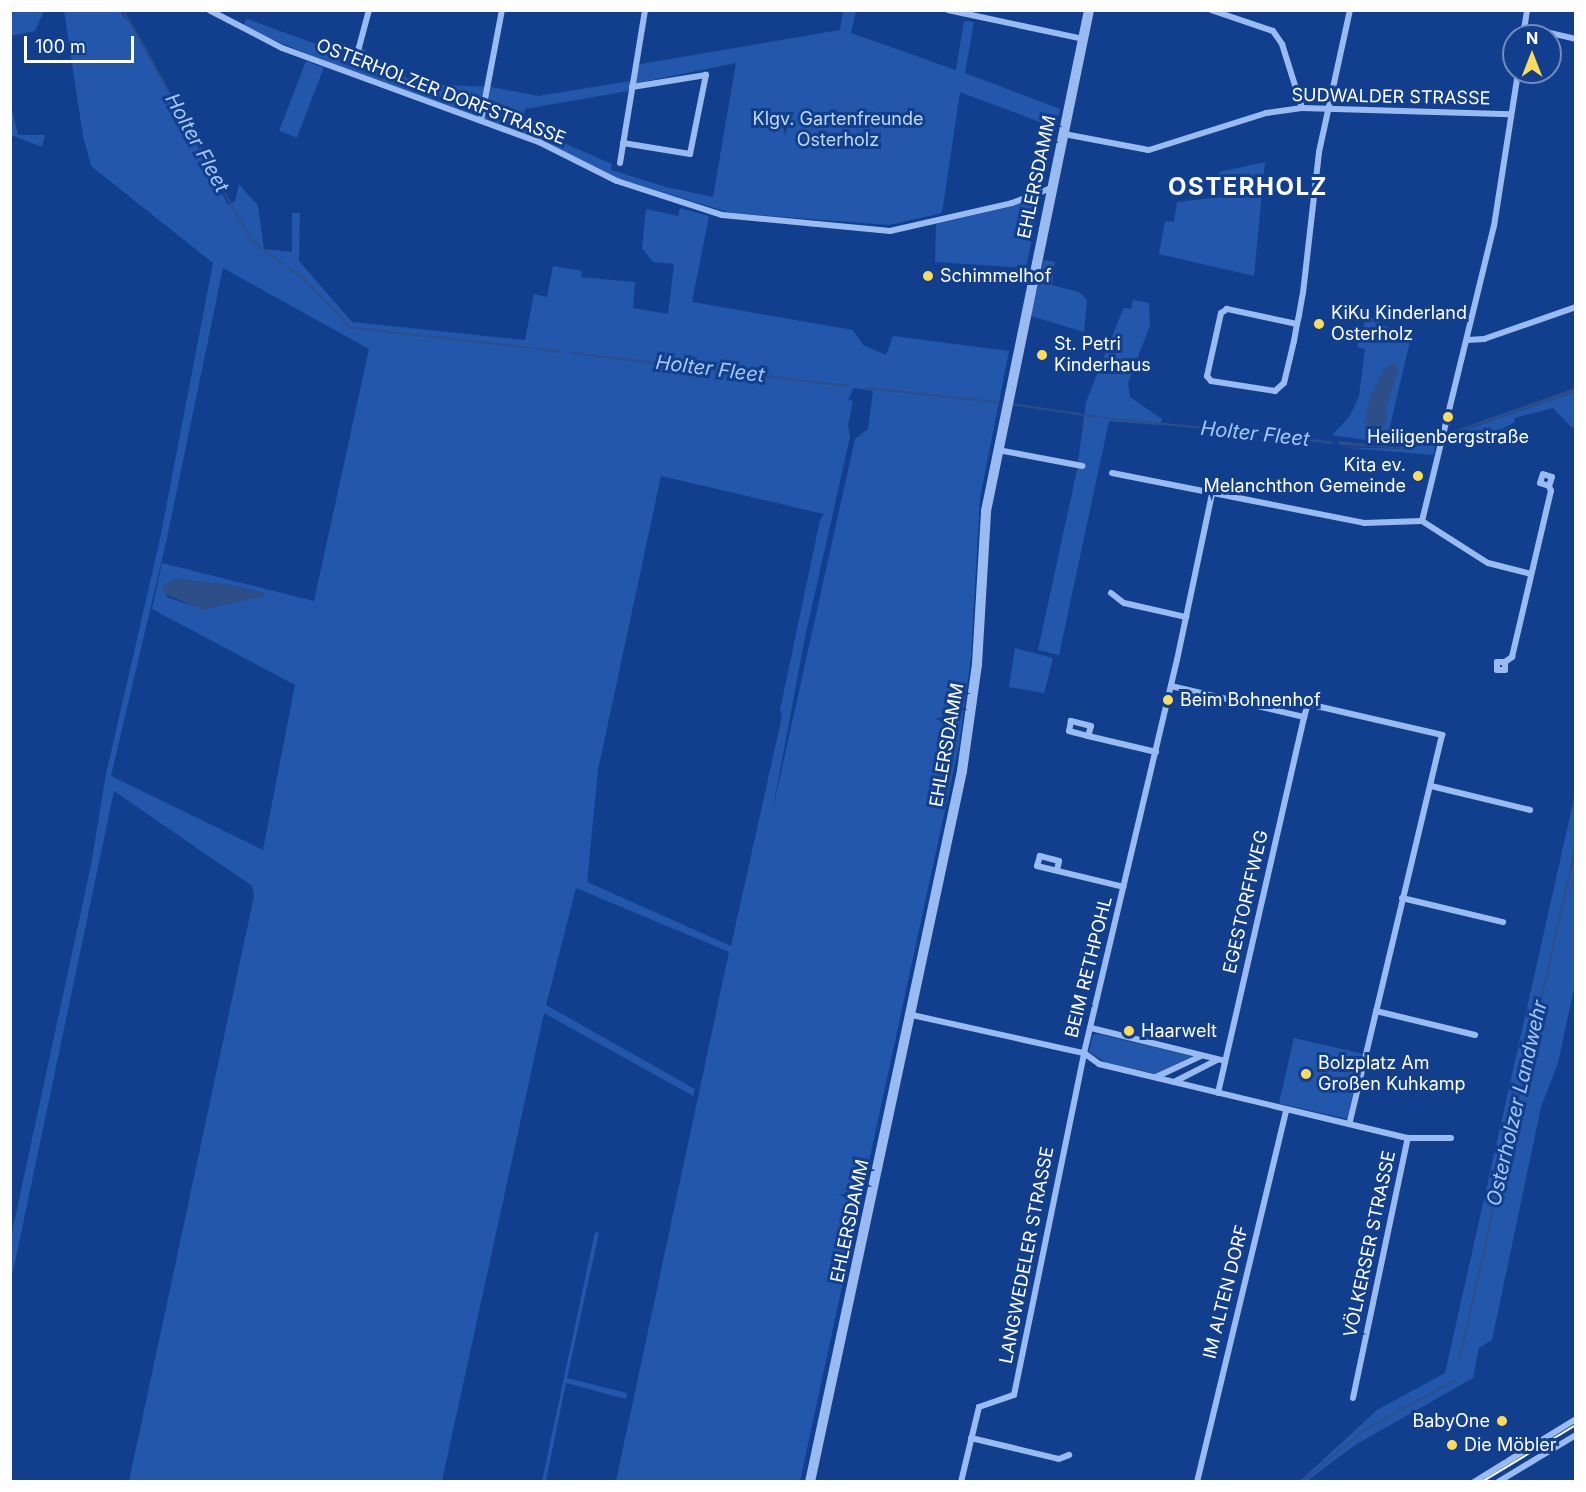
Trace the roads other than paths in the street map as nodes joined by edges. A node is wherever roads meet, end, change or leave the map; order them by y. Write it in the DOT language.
graph roads {
  1 [pos="209,10"];
  2 [pos="369,10"];
  3 [pos="502,10"];
  4 [pos="645,10"];
  5 [pos="948,10"];
  6 [pos="1089,10"];
  7 [pos="1211,10"];
  8 [pos="1350,10"];
  9 [pos="1083,39"];
  10 [pos="358,51"];
  11 [pos="1516,84"];
  12 [pos="632,87"];
  13 [pos="1302,108"];
  14 [pos="1329,110"];
  15 [pos="1510,114"];
  16 [pos="481,120"];
  17 [pos="1064,134"];
  18 [pos="623,143"];
  19 [pos="620,163"];
  20 [pos="1051,188"];
  21 [pos="1575,307"];
  22 [pos="1297,324"];
  23 [pos="1467,340"];
  24 [pos="998,450"];
  25 [pos="1083,466"];
  26 [pos="1112,473"];
  27 [pos="1549,486"];
  28 [pos="1212,494"];
  29 [pos="1422,521"];
  30 [pos="1531,574"];
  31 [pos="1111,593"];
  32 [pos="1186,617"];
  33 [pos="1505,662"];
  34 [pos="1171,686"];
  35 [pos="1304,717"];
  36 [pos="1088,736"];
  37 [pos="1156,752"];
  38 [pos="1431,786"];
  39 [pos="1530,810"];
  40 [pos="1057,870"];
  41 [pos="1124,887"];
  42 [pos="1402,898"];
  43 [pos="1503,922"];
  44 [pos="1376,1011"];
  45 [pos="912,1015"];
  46 [pos="1091,1028"];
  47 [pos="1475,1035"];
  48 [pos="1084,1053"];
  49 [pos="1202,1056"];
  50 [pos="1218,1060"];
  51 [pos="1226,1061"];
  52 [pos="1156,1078"];
  53 [pos="1174,1082"];
  54 [pos="1218,1093"];
  55 [pos="1286,1110"];
  56 [pos="1349,1124"];
  57 [pos="1408,1138"];
  58 [pos="1451,1138"];
  59 [pos="1353,1398"];
  60 [pos="1572,1421"];
  61 [pos="1575,1434"];
  62 [pos="971,1438"];
  63 [pos="1069,1455"];
  64 [pos="810,1482"];
  65 [pos="961,1482"];
  66 [pos="1197,1482"];
  67 [pos="1474,1482"];
  68 [pos="1498,1482"];
  1 -- 16 [label="street, OSTERHOLZER DORFSTRASSE"];
  2 -- 10 [label="street"];
  3 -- 16 [label="street"];
  4 -- 12 [label="street"];
  5 -- 9 [label="street"];
  6 -- 9 [label="street, EHLERSDAMM"];
  7 -- 13 [label="street"];
  8 -- 14 [label="street"];
  9 -- 17 [label="street, EHLERSDAMM"];
  11 -- 15 [label="street"];
  12 -- 18 [label="street"];
  12 -- 18 [label="street"];
  13 -- 14 [label="street, SUDWALDER STRASSE"];
  13 -- 17 [label="street, SUDWALDER STRASSE"];
  14 -- 15 [label="street, SUDWALDER STRASSE"];
  14 -- 22 [label="street"];
  15 -- 23 [label="street"];
  16 -- 20 [label="street, OSTERHOLZER DORFSTRASSE"];
  17 -- 20 [label="street, EHLERSDAMM"];
  18 -- 19 [label="street"];
  20 -- 24 [label="street, EHLERSDAMM"];
  21 -- 23 [label="street"];
  22 -- 22 [label="street"];
  23 -- 29 [label="street"];
  24 -- 25 [label="street"];
  24 -- 45 [label="street, EHLERSDAMM"];
  26 -- 28 [label="street"];
  27 -- 30 [label="street"];
  28 -- 29 [label="street"];
  28 -- 32 [label="street, BEIM RETHPOHL"];
  29 -- 30 [label="street"];
  30 -- 33 [label="street"];
  31 -- 32 [label="street"];
  32 -- 34 [label="street, BEIM RETHPOHL"];
  34 -- 35 [label="street"];
  34 -- 37 [label="street, BEIM RETHPOHL"];
  35 -- 38 [label="street"];
  35 -- 51 [label="street, EGESTORFFWEG"];
  36 -- 37 [label="street"];
  37 -- 41 [label="street, BEIM RETHPOHL"];
  38 -- 39 [label="street"];
  38 -- 42 [label="street"];
  40 -- 41 [label="street, BEIM RETHPOHL"];
  41 -- 46 [label="street, BEIM RETHPOHL"];
  42 -- 43 [label="street"];
  42 -- 44 [label="street"];
  44 -- 47 [label="street"];
  44 -- 56 [label="street"];
  45 -- 48 [label="street"];
  45 -- 64 [label="street, EHLERSDAMM"];
  46 -- 48 [label="street, BEIM RETHPOHL"];
  46 -- 49 [label="street"];
  48 -- 52 [label="street"];
  48 -- 62 [label="street, LANGWEDELER STRASSE"];
  49 -- 50 [label="street"];
  49 -- 52 [label="street"];
  50 -- 51 [label="street"];
  50 -- 53 [label="street"];
  51 -- 54 [label="street, EGESTORFFWEG"];
  52 -- 53 [label="street"];
  53 -- 54 [label="street"];
  54 -- 55 [label="street"];
  55 -- 56 [label="street"];
  55 -- 66 [label="street, IM ALTEN DORF"];
  56 -- 57 [label="street"];
  57 -- 58 [label="street, VÖLKERSER STRASSE"];
  57 -- 59 [label="street, VÖLKERSER STRASSE"];
  60 -- 61 [label="street"];
  60 -- 67 [label="street"];
  61 -- 68 [label="street"];
  62 -- 63 [label="street"];
  62 -- 65 [label="street, LANGWEDELER STRASSE"];
}
